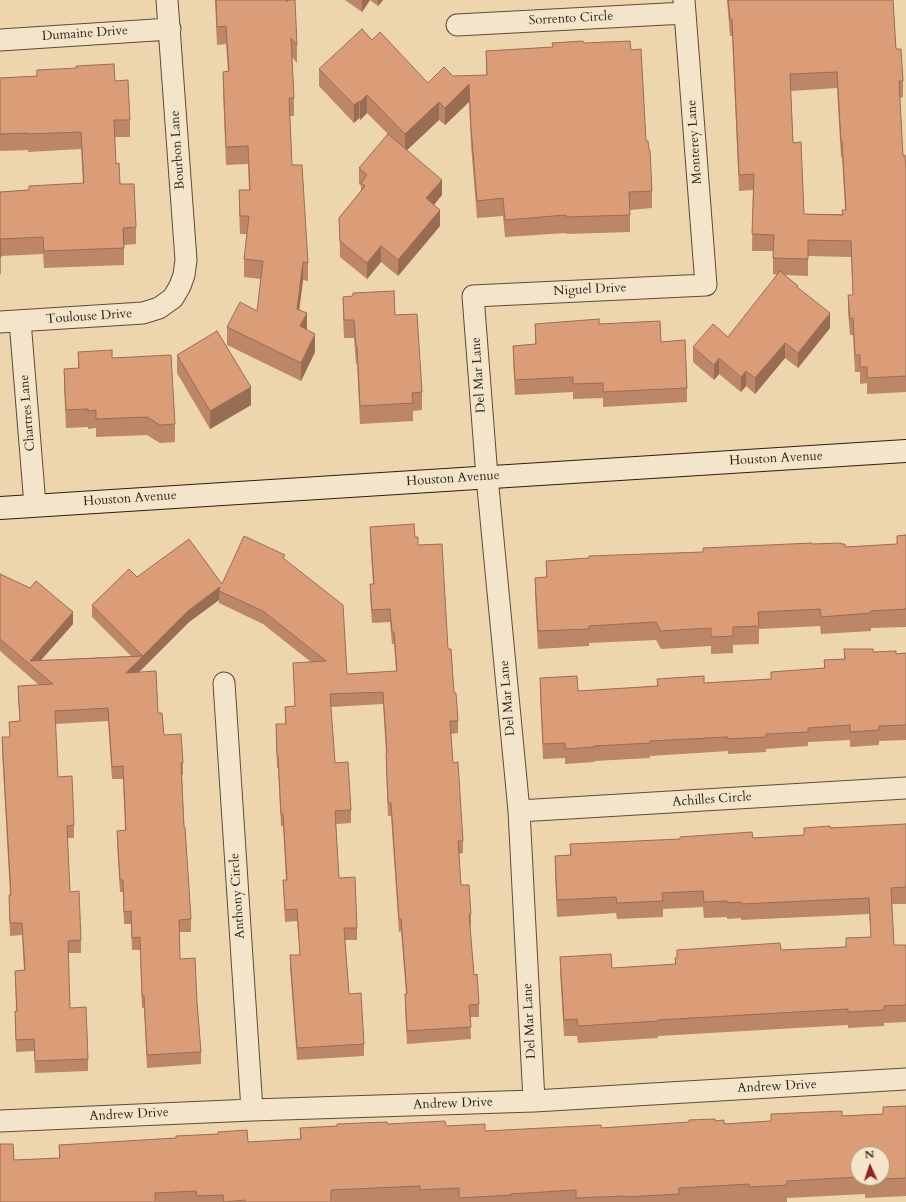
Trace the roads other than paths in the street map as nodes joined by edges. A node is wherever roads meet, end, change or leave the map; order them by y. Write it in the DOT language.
graph roads {
  1 [pos="168,0"];
  2 [pos="684,7"];
  3 [pos="457,25"];
  4 [pos="170,29"];
  5 [pos="0,40"];
  6 [pos="706,285"];
  7 [pos="473,296"];
  8 [pos="173,298"];
  9 [pos="10,322"];
  10 [pos="906,451"];
  11 [pos="487,477"];
  12 [pos="35,505"];
  13 [pos="0,508"];
  14 [pos="224,683"];
  15 [pos="906,788"];
  16 [pos="519,811"];
  17 [pos="906,1079"];
  18 [pos="534,1101"];
  19 [pos="252,1110"];
  20 [pos="0,1121"];
  1 -- 4 [label="street, Bourbon Lane"];
  2 -- 3 [label="street, Sorrento Circle"];
  2 -- 6 [label="street, Monterey Lane"];
  4 -- 5 [label="street, Dumaine Drive"];
  4 -- 8 [label="street, Bourbon Lane"];
  6 -- 7 [label="street, Niguel Drive"];
  7 -- 11 [label="street, Del Mar Lane"];
  8 -- 9 [label="street, Toulouse Drive"];
  9 -- 12 [label="street, Chartres Lane"];
  10 -- 11 [label="street, Houston Avenue"];
  11 -- 12 [label="street, Houston Avenue"];
  11 -- 16 [label="street, Del Mar Lane"];
  12 -- 13 [label="street, Houston Avenue"];
  14 -- 19 [label="street, Anthony Circle"];
  15 -- 16 [label="street, Achilles Circle"];
  16 -- 18 [label="street, Del Mar Lane"];
  17 -- 18 [label="street, Andrew Drive"];
  18 -- 19 [label="street, Andrew Drive"];
  19 -- 20 [label="street, Andrew Drive"];
}
